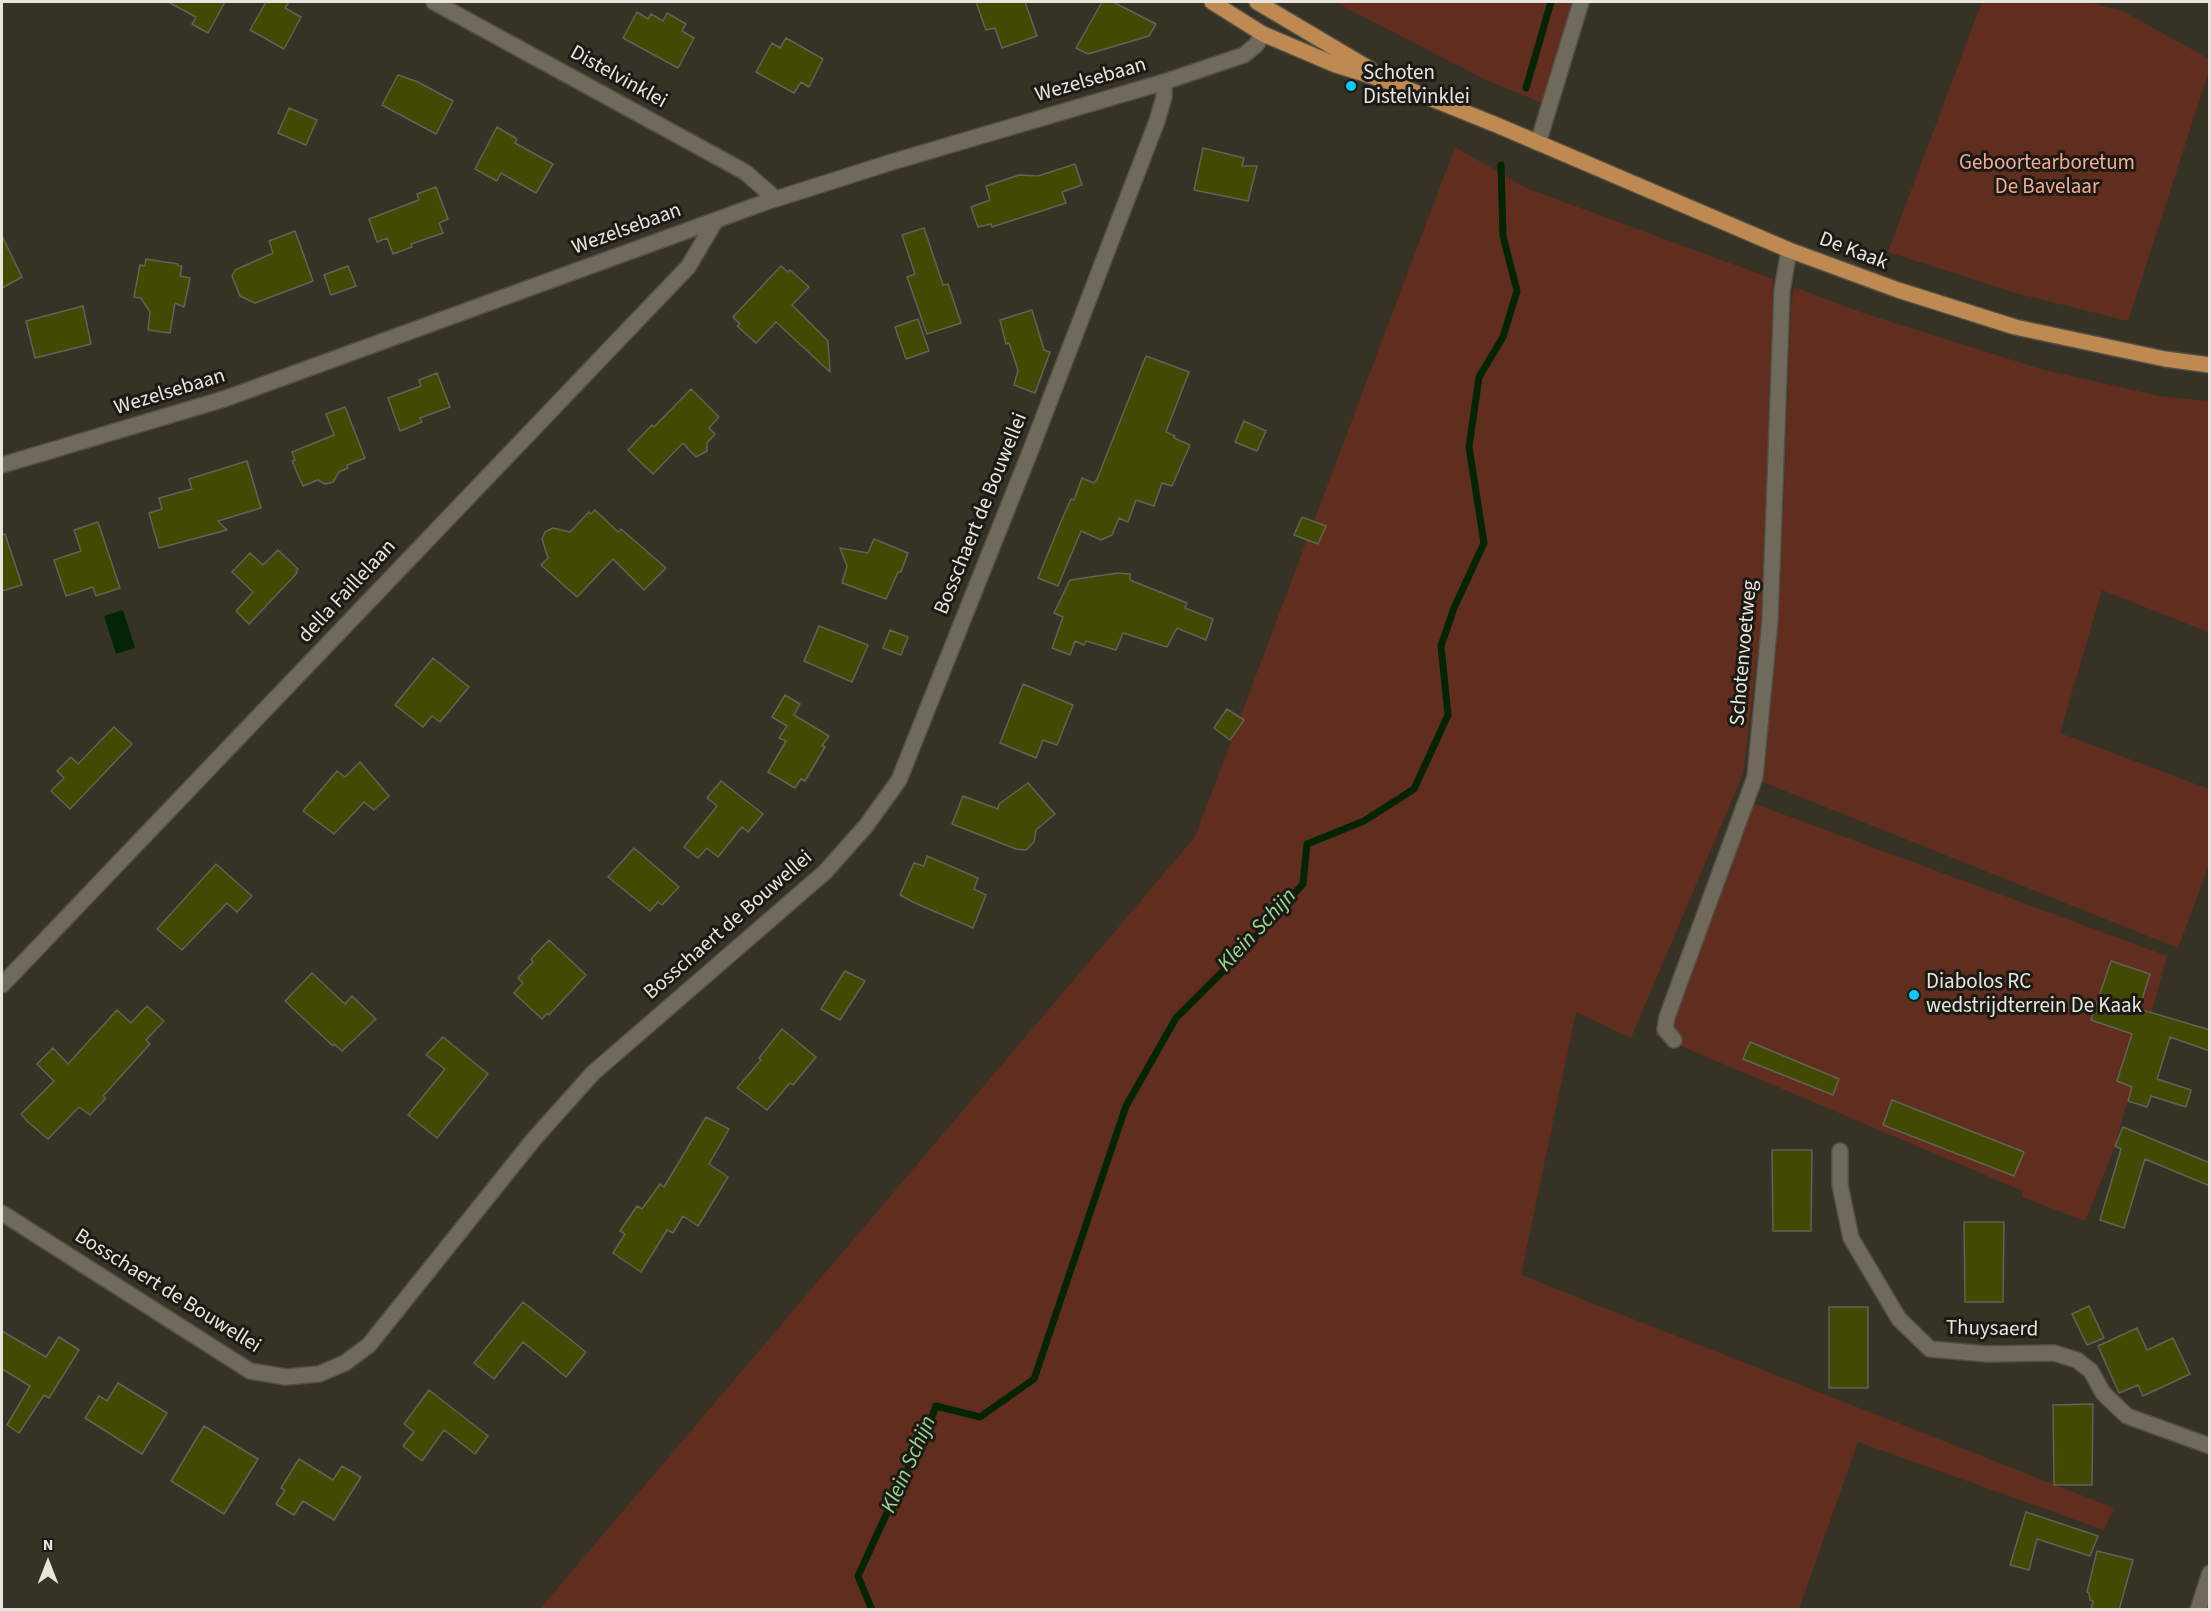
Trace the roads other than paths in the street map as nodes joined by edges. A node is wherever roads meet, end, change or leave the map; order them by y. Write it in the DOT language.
graph roads {
  1 [pos="434,2"];
  2 [pos="1212,2"];
  3 [pos="1257,2"];
  4 [pos="1581,2"];
  5 [pos="1263,34"];
  6 [pos="1164,82"];
  7 [pos="1390,82"];
  8 [pos="1538,142"];
  9 [pos="776,199"];
  10 [pos="716,220"];
  11 [pos="1789,250"];
  12 [pos="2210,366"];
  13 [pos="2,465"];
  14 [pos="2,985"];
  15 [pos="1674,1040"];
  16 [pos="1840,1151"];
  17 [pos="2,1213"];
  18 [pos="2210,1446"];
  19 [pos="2210,1572"];
  20 [pos="2198,1610"];
  1 -- 9 [label="street, Distelvinklei"];
  2 -- 5 [label="main road"];
  3 -- 7 [label="main road"];
  4 -- 8 [label="street"];
  5 -- 6 [label="street, Wezelsebaan"];
  5 -- 7 [label="main road"];
  6 -- 9 [label="street, Wezelsebaan"];
  6 -- 17 [label="street, Bosschaert de Bouwellei"];
  7 -- 8 [label="main road, De Kaak"];
  8 -- 11 [label="main road, De Kaak"];
  9 -- 10 [label="street, Wezelsebaan"];
  10 -- 13 [label="street, Wezelsebaan"];
  10 -- 14 [label="street, della Faillelaan"];
  11 -- 12 [label="main road, De Kaak"];
  11 -- 15 [label="street, Schotenvoetweg"];
  16 -- 18 [label="street, Thuysaerd"];
  19 -- 20 [label="street"];
}
